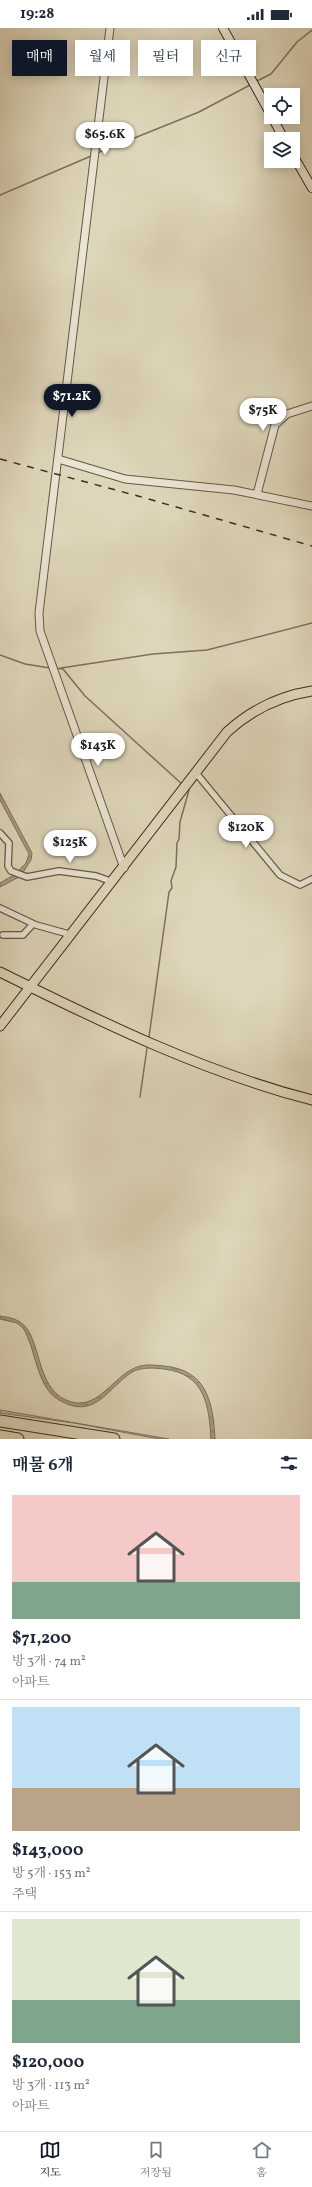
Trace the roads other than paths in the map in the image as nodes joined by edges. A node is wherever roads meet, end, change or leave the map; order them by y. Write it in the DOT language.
graph roads {
  1 [pos="110,28"];
  2 [pos="223,28"];
  3 [pos="264,103"];
  4 [pos="300,167"];
  5 [pos="312,188"];
  6 [pos="312,406"];
  7 [pos="58,459"];
  8 [pos="257,494"];
  9 [pos="312,506"];
  10 [pos="312,691"];
  11 [pos="196,773"];
  12 [pos="0,832"];
  13 [pos="124,868"];
  14 [pos="312,879"];
  15 [pos="113,882"];
  16 [pos="0,908"];
  17 [pos="33,924"];
  18 [pos="3,935"];
  19 [pos="72,935"];
  20 [pos="0,972"];
  21 [pos="31,987"];
  22 [pos="0,1026"];
  23 [pos="312,1100"];
  24 [pos="0,1421"];
  25 [pos="0,1436"];
  26 [pos="18,1439"];
  27 [pos="114,1439"];
  1 -- 7 [label="street"];
  2 -- 3 [label="main road"];
  4 -- 5 [label="main road"];
  6 -- 8 [label="street"];
  7 -- 8 [label="street"];
  7 -- 13 [label="street"];
  8 -- 9 [label="street"];
  10 -- 11 [label="main road"];
  11 -- 13 [label="main road"];
  11 -- 14 [label="street"];
  12 -- 15 [label="street"];
  13 -- 15 [label="main road"];
  15 -- 19 [label="main road"];
  16 -- 17 [label="street"];
  17 -- 18 [label="street"];
  17 -- 19 [label="street"];
  19 -- 21 [label="main road"];
  20 -- 21 [label="main road"];
  21 -- 22 [label="main road"];
  21 -- 23 [label="main road"];
  24 -- 27 [label="highway"];
  25 -- 26 [label="highway"];
}
